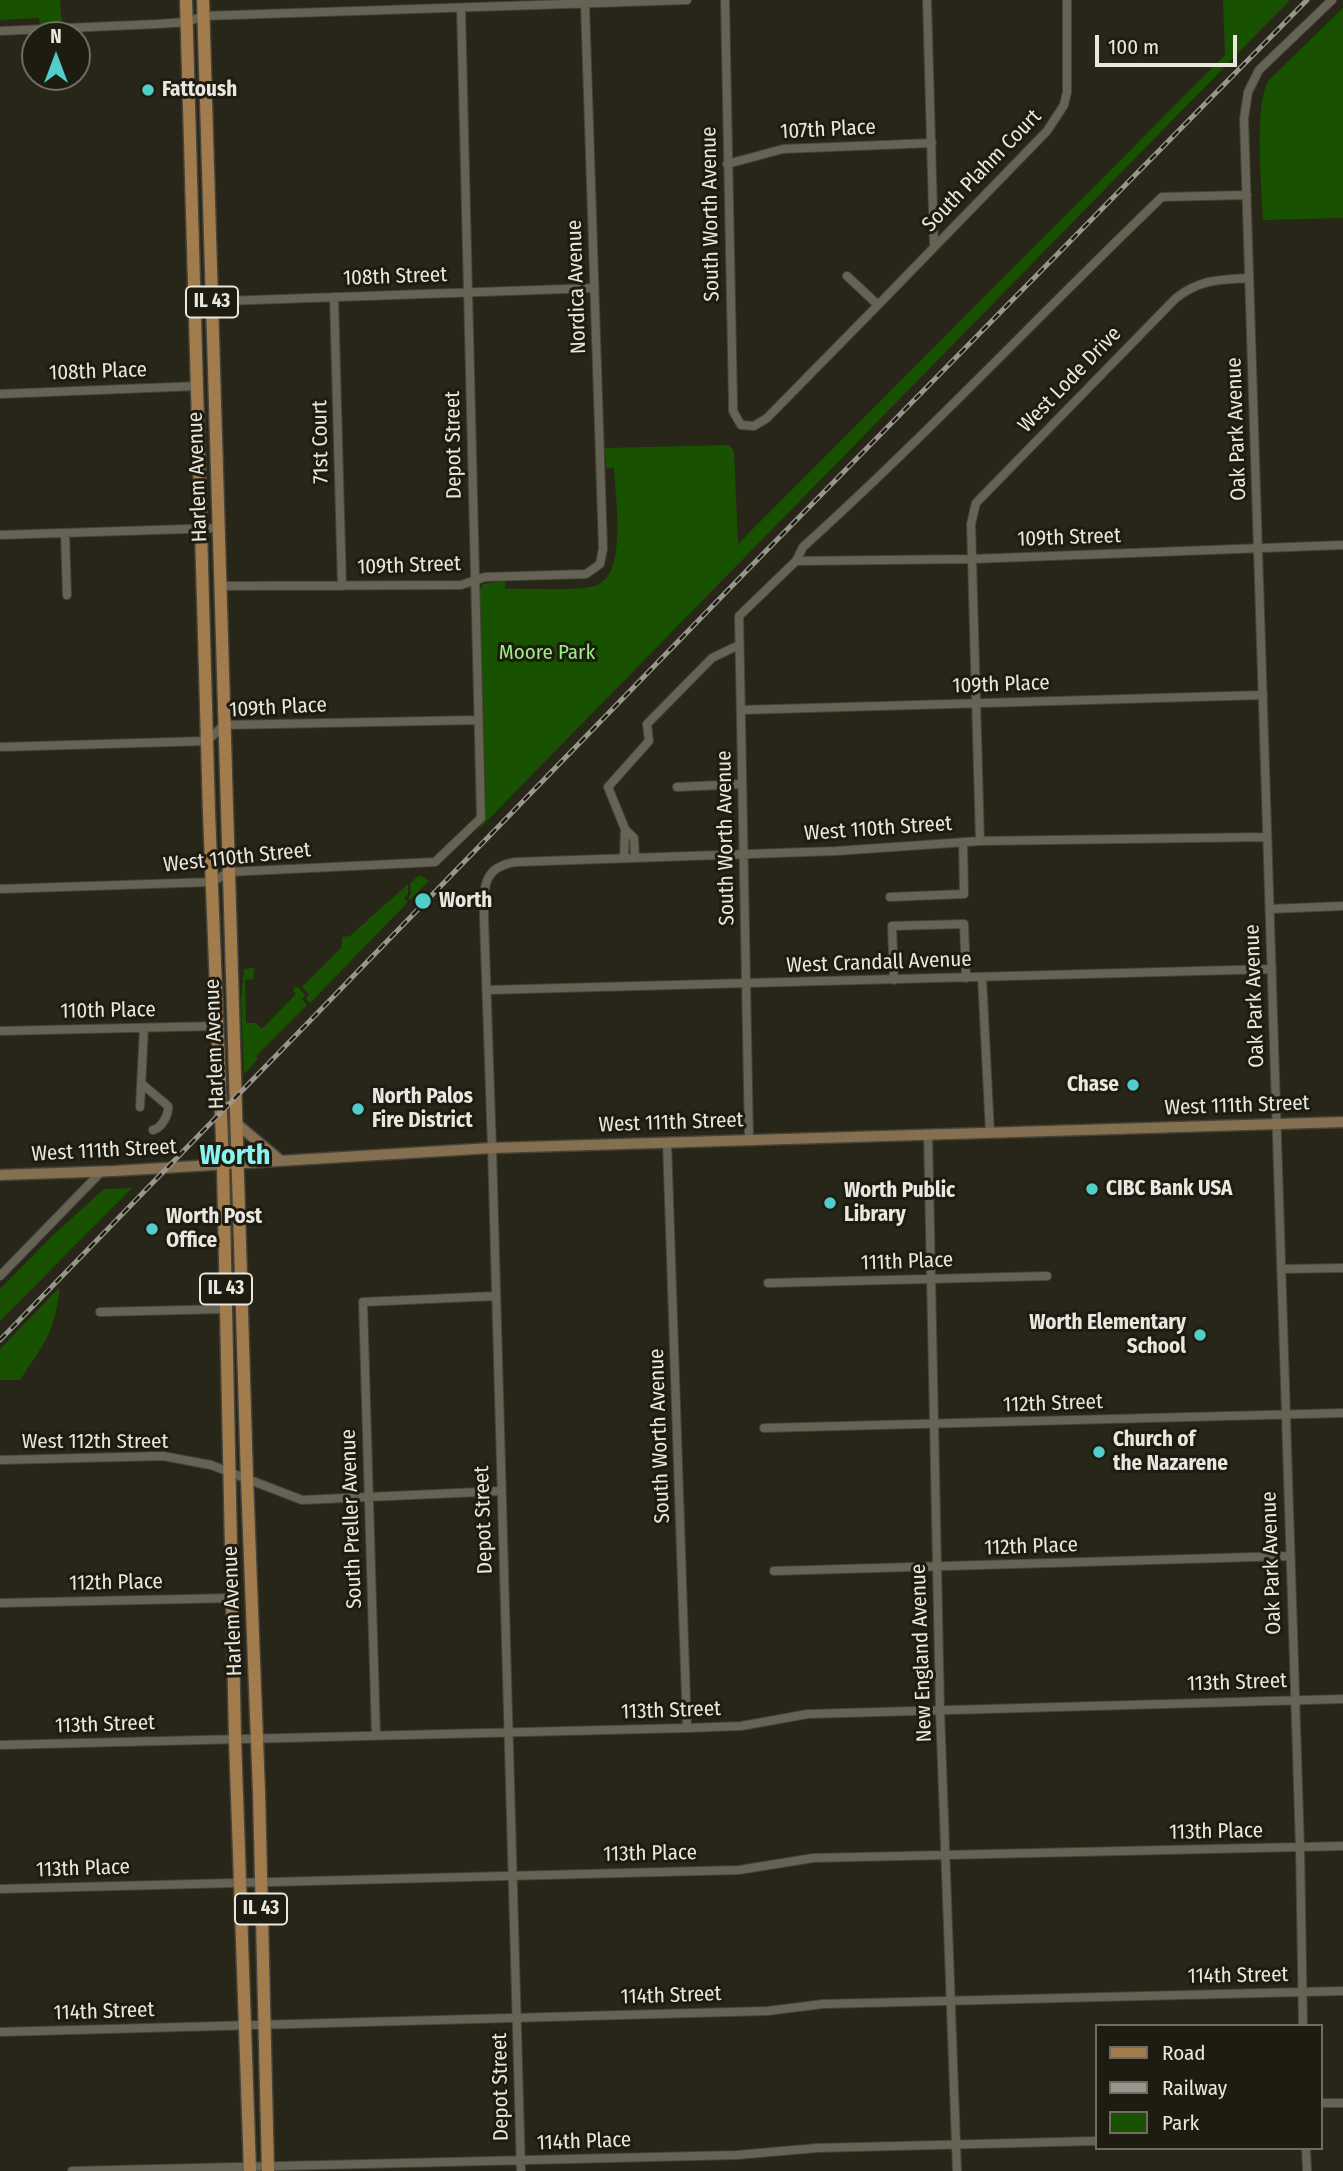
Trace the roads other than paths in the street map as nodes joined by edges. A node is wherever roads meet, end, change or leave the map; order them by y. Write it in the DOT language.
graph roads {
  1 [pos="186,0"];
  2 [pos="203,0"];
  3 [pos="687,0"];
  4 [pos="725,0"];
  5 [pos="927,0"];
  6 [pos="1067,0"];
  7 [pos="1332,0"];
  8 [pos="553,2"];
  9 [pos="585,4"];
  10 [pos="461,8"];
  11 [pos="203,16"];
  12 [pos="187,22"];
  13 [pos="0,30"];
  14 [pos="932,143"];
  15 [pos="727,164"];
  16 [pos="1247,195"];
  17 [pos="934,247"];
  18 [pos="848,276"];
  19 [pos="1249,278"];
  20 [pos="594,288"];
  21 [pos="469,292"];
  22 [pos="334,297"];
  23 [pos="212,301"];
  24 [pos="196,302"];
  25 [pos="878,305"];
  26 [pos="198,386"];
  27 [pos="0,394"];
  28 [pos="741,425"];
  29 [pos="202,528"];
  30 [pos="218,528"];
  31 [pos="65,533"];
  32 [pos="0,534"];
  33 [pos="1343,545"];
  34 [pos="1258,548"];
  35 [pos="972,559"];
  36 [pos="796,561"];
  37 [pos="597,568"];
  38 [pos="474,581"];
  39 [pos="219,586"];
  40 [pos="342,586"];
  41 [pos="67,595"];
  42 [pos="739,645"];
  43 [pos="1263,695"];
  44 [pos="976,704"];
  45 [pos="741,710"];
  46 [pos="478,720"];
  47 [pos="224,725"];
  48 [pos="207,741"];
  49 [pos="0,747"];
  50 [pos="742,784"];
  51 [pos="677,787"];
  52 [pos="625,829"];
  53 [pos="1267,837"];
  54 [pos="980,841"];
  55 [pos="963,842"];
  56 [pos="744,853"];
  57 [pos="624,858"];
  58 [pos="635,858"];
  59 [pos="435,862"];
  60 [pos="493,871"];
  61 [pos="229,872"];
  62 [pos="212,882"];
  63 [pos="0,889"];
  64 [pos="890,897"];
  65 [pos="1343,906"];
  66 [pos="1270,909"];
  67 [pos="1272,970"];
  68 [pos="965,978"];
  69 [pos="982,978"];
  70 [pos="894,980"];
  71 [pos="746,984"];
  72 [pos="487,990"];
  73 [pos="217,1026"];
  74 [pos="144,1028"];
  75 [pos="0,1031"];
  76 [pos="142,1084"];
  77 [pos="140,1107"];
  78 [pos="1343,1122"];
  79 [pos="1277,1123"];
  80 [pos="237,1124"];
  81 [pos="153,1130"];
  82 [pos="990,1133"];
  83 [pos="928,1135"];
  84 [pos="749,1139"];
  85 [pos="667,1142"];
  86 [pos="492,1148"];
  87 [pos="281,1161"];
  88 [pos="238,1164"];
  89 [pos="223,1165"];
  90 [pos="101,1172"];
  91 [pos="0,1175"];
  92 [pos="1343,1268"];
  93 [pos="1281,1269"];
  94 [pos="0,1276"];
  95 [pos="1047,1276"];
  96 [pos="931,1278"];
  97 [pos="768,1283"];
  98 [pos="496,1297"];
  99 [pos="226,1309"];
  100 [pos="242,1309"];
  101 [pos="100,1312"];
  102 [pos="1343,1413"];
  103 [pos="1286,1415"];
  104 [pos="933,1425"];
  105 [pos="764,1428"];
  106 [pos="0,1460"];
  107 [pos="230,1472"];
  108 [pos="247,1479"];
  109 [pos="500,1491"];
  110 [pos="370,1496"];
  111 [pos="1289,1556"];
  112 [pos="937,1567"];
  113 [pos="774,1571"];
  114 [pos="233,1598"];
  115 [pos="0,1603"];
  116 [pos="1294,1699"];
  117 [pos="1343,1699"];
  118 [pos="940,1710"];
  119 [pos="687,1728"];
  120 [pos="509,1733"];
  121 [pos="376,1735"];
  122 [pos="235,1738"];
  123 [pos="257,1738"];
  124 [pos="0,1745"];
  125 [pos="1343,1846"];
  126 [pos="1300,1847"];
  127 [pos="946,1855"];
  128 [pos="513,1875"];
  129 [pos="261,1881"];
  130 [pos="240,1882"];
  131 [pos="0,1889"];
  132 [pos="1343,1991"];
  133 [pos="1303,1993"];
  134 [pos="950,2000"];
  135 [pos="517,2018"];
  136 [pos="1303,2024"];
  137 [pos="245,2025"];
  138 [pos="263,2025"];
  139 [pos="0,2032"];
  140 [pos="1322,2103"];
  141 [pos="1343,2103"];
  142 [pos="1094,2141"];
  143 [pos="956,2145"];
  144 [pos="1306,2150"];
  145 [pos="520,2161"];
  146 [pos="250,2169"];
  147 [pos="268,2169"];
  148 [pos="72,2171"];
  149 [pos="521,2171"];
  150 [pos="957,2171"];
  151 [pos="1307,2171"];
  1 -- 12 [label="main road, Harlem Avenue / IL 43"];
  2 -- 11 [label="main road, Harlem Avenue / IL 43"];
  3 -- 9 [label="street"];
  4 -- 15 [label="street, South Worth Avenue"];
  5 -- 14 [label="street"];
  6 -- 17 [label="street, South Plahm Court"];
  7 -- 16 [label="street, Oak Park Avenue"];
  8 -- 9 [label="street"];
  8 -- 10 [label="street"];
  9 -- 20 [label="street, Nordica Avenue"];
  10 -- 11 [label="street"];
  10 -- 21 [label="street, Depot Street"];
  11 -- 12 [label="street"];
  11 -- 23 [label="main road, Harlem Avenue / IL 43"];
  12 -- 13 [label="street"];
  12 -- 24 [label="main road, Harlem Avenue / IL 43"];
  14 -- 15 [label="street, 107th Place"];
  14 -- 17 [label="street"];
  15 -- 28 [label="street, South Worth Avenue"];
  16 -- 19 [label="street, Oak Park Avenue"];
  16 -- 36 [label="street, South Worth Avenue"];
  17 -- 25 [label="street, South Plahm Court"];
  18 -- 25 [label="street"];
  19 -- 34 [label="street, Oak Park Avenue"];
  19 -- 35 [label="street, West Lode Drive"];
  20 -- 21 [label="street, 108th Street"];
  20 -- 37 [label="street, Nordica Avenue"];
  21 -- 22 [label="street, 108th Street"];
  21 -- 38 [label="street, Depot Street"];
  22 -- 23 [label="street, 108th Street"];
  22 -- 40 [label="street, 71st Court"];
  23 -- 24 [label="street, 108th Street"];
  23 -- 30 [label="main road, Harlem Avenue / IL 43"];
  24 -- 26 [label="main road, Harlem Avenue / IL 43"];
  25 -- 28 [label="street, South Plahm Court"];
  26 -- 27 [label="street, 108th Place"];
  26 -- 29 [label="main road, Harlem Avenue / IL 43"];
  29 -- 30 [label="street"];
  29 -- 31 [label="street"];
  29 -- 48 [label="main road, Harlem Avenue / IL 43"];
  30 -- 39 [label="main road, Harlem Avenue / IL 43"];
  31 -- 32 [label="street"];
  31 -- 41 [label="street"];
  33 -- 34 [label="street, 109th Street"];
  34 -- 35 [label="street, 109th Street"];
  34 -- 43 [label="street, Oak Park Avenue"];
  35 -- 36 [label="street, 109th Street"];
  35 -- 44 [label="street"];
  36 -- 42 [label="street, South Worth Avenue"];
  37 -- 38 [label="street, 109th Street"];
  38 -- 40 [label="street, 109th Street"];
  38 -- 46 [label="street, Depot Street"];
  39 -- 40 [label="street, 109th Street"];
  39 -- 47 [label="main road, Harlem Avenue / IL 43"];
  42 -- 45 [label="street, South Worth Avenue"];
  42 -- 52 [label="street"];
  43 -- 44 [label="street, 109th Place"];
  43 -- 53 [label="street, Oak Park Avenue"];
  44 -- 45 [label="street, 109th Place"];
  44 -- 54 [label="street"];
  45 -- 50 [label="street, South Worth Avenue"];
  46 -- 47 [label="street, 109th Place"];
  46 -- 59 [label="street, Depot Street"];
  47 -- 48 [label="street, 109th Place"];
  47 -- 61 [label="main road, Harlem Avenue / IL 43"];
  48 -- 49 [label="street, 109th Place"];
  48 -- 62 [label="main road, Harlem Avenue / IL 43"];
  50 -- 51 [label="street"];
  50 -- 56 [label="street, South Worth Avenue"];
  52 -- 57 [label="street"];
  52 -- 58 [label="street"];
  53 -- 54 [label="street, West 110th Street"];
  53 -- 66 [label="street, Oak Park Avenue"];
  54 -- 55 [label="street, West 110th Street"];
  55 -- 56 [label="street, West 110th Street"];
  55 -- 64 [label="street"];
  56 -- 58 [label="street, West 110th Street"];
  56 -- 71 [label="street, South Worth Avenue"];
  57 -- 58 [label="street, West 110th Street"];
  57 -- 60 [label="street, West 110th Street"];
  59 -- 61 [label="street, West 110th Street"];
  60 -- 72 [label="street, Depot Street"];
  61 -- 62 [label="street, West 110th Street"];
  61 -- 80 [label="main road, Harlem Avenue / IL 43"];
  62 -- 63 [label="street, West 110th Street"];
  62 -- 73 [label="main road, Harlem Avenue / IL 43"];
  65 -- 66 [label="street"];
  66 -- 67 [label="street, Oak Park Avenue"];
  67 -- 69 [label="street, West Crandall Avenue"];
  67 -- 79 [label="street, Oak Park Avenue"];
  68 -- 69 [label="street, West Crandall Avenue"];
  68 -- 70 [label="street, West Crandall Avenue"];
  68 -- 70 [label="street"];
  69 -- 82 [label="street"];
  70 -- 71 [label="street, West Crandall Avenue"];
  71 -- 72 [label="street, West Crandall Avenue"];
  71 -- 84 [label="street, South Worth Avenue"];
  72 -- 86 [label="street, Depot Street"];
  73 -- 74 [label="street, 110th Place"];
  73 -- 89 [label="main road, Harlem Avenue / IL 43"];
  74 -- 75 [label="street, 110th Place"];
  74 -- 76 [label="street"];
  76 -- 77 [label="street"];
  76 -- 81 [label="street"];
  78 -- 79 [label="main road, West 111th Street"];
  79 -- 82 [label="main road, West 111th Street"];
  79 -- 93 [label="street, Oak Park Avenue"];
  80 -- 87 [label="main road"];
  80 -- 88 [label="main road, Harlem Avenue / IL 43"];
  82 -- 83 [label="main road, West 111th Street"];
  83 -- 84 [label="main road, West 111th Street"];
  83 -- 96 [label="street, New England Avenue"];
  84 -- 85 [label="main road, West 111th Street"];
  85 -- 86 [label="main road, West 111th Street"];
  85 -- 119 [label="street, South Worth Avenue"];
  86 -- 87 [label="main road, West 111th Street"];
  86 -- 98 [label="street, Depot Street"];
  87 -- 88 [label="main road, West 111th Street"];
  88 -- 89 [label="main road, West 111th Street"];
  88 -- 100 [label="main road, Harlem Avenue / IL 43"];
  89 -- 90 [label="main road, West 111th Street"];
  89 -- 99 [label="main road, Harlem Avenue / IL 43"];
  90 -- 91 [label="main road, West 111th Street"];
  90 -- 94 [label="street"];
  92 -- 93 [label="street"];
  93 -- 103 [label="street, Oak Park Avenue"];
  95 -- 96 [label="street, 111th Place"];
  96 -- 97 [label="street, 111th Place"];
  96 -- 104 [label="street, New England Avenue"];
  98 -- 109 [label="street, Depot Street"];
  98 -- 110 [label="street, South Preller Avenue"];
  99 -- 100 [label="main road"];
  99 -- 101 [label="street"];
  99 -- 107 [label="main road, Harlem Avenue / IL 43"];
  100 -- 108 [label="main road, Harlem Avenue / IL 43"];
  102 -- 103 [label="street, 112th Street"];
  103 -- 104 [label="street, 112th Street"];
  103 -- 111 [label="street, Oak Park Avenue"];
  104 -- 105 [label="street, 112th Street"];
  104 -- 112 [label="street, New England Avenue"];
  106 -- 107 [label="street, West 112th Street"];
  107 -- 108 [label="street"];
  107 -- 114 [label="main road, Harlem Avenue / IL 43"];
  108 -- 110 [label="street"];
  108 -- 123 [label="main road, Harlem Avenue / IL 43"];
  109 -- 110 [label="street"];
  109 -- 120 [label="street, Depot Street"];
  110 -- 121 [label="street, South Preller Avenue"];
  111 -- 112 [label="street, 112th Place"];
  111 -- 116 [label="street, Oak Park Avenue"];
  112 -- 113 [label="street, 112th Place"];
  112 -- 118 [label="street, New England Avenue"];
  114 -- 115 [label="street, 112th Place"];
  114 -- 122 [label="main road, Harlem Avenue / IL 43"];
  116 -- 117 [label="street, 113th Street"];
  116 -- 118 [label="street, 113th Street"];
  116 -- 126 [label="street, Oak Park Avenue"];
  118 -- 119 [label="street, 113th Street"];
  118 -- 127 [label="street, New England Avenue"];
  119 -- 120 [label="street, 113th Street"];
  120 -- 121 [label="street, 113th Street"];
  120 -- 128 [label="street, Depot Street"];
  121 -- 123 [label="street, 113th Street"];
  122 -- 123 [label="street, 113th Street"];
  122 -- 124 [label="street, 113th Street"];
  122 -- 130 [label="main road, Harlem Avenue / IL 43"];
  123 -- 129 [label="main road, Harlem Avenue / IL 43"];
  125 -- 126 [label="street, 113th Place"];
  126 -- 127 [label="street, 113th Place"];
  126 -- 133 [label="street, Oak Park Avenue"];
  127 -- 128 [label="street, 113th Place"];
  127 -- 134 [label="street, New England Avenue"];
  128 -- 129 [label="street, 113th Place"];
  128 -- 135 [label="street, Depot Street"];
  129 -- 130 [label="street, 113th Place"];
  129 -- 138 [label="main road, Harlem Avenue / IL 43"];
  130 -- 131 [label="street, 113th Place"];
  130 -- 137 [label="main road, Harlem Avenue / IL 43"];
  132 -- 133 [label="street, 114th Street"];
  133 -- 134 [label="street, 114th Street"];
  133 -- 136 [label="street, Oak Park Avenue"];
  134 -- 135 [label="street, 114th Street"];
  134 -- 143 [label="street, New England Avenue"];
  135 -- 138 [label="street, 114th Street"];
  135 -- 145 [label="street, Depot Street"];
  137 -- 138 [label="street, 114th Street"];
  137 -- 139 [label="street, 114th Street"];
  137 -- 146 [label="main road, Harlem Avenue / IL 43"];
  138 -- 147 [label="main road, Harlem Avenue / IL 43"];
  140 -- 141 [label="street"];
  142 -- 143 [label="street, 114th Place"];
  143 -- 145 [label="street, 114th Place"];
  143 -- 150 [label="street, New England Avenue"];
  144 -- 151 [label="street"];
  145 -- 147 [label="street, 114th Place"];
  145 -- 149 [label="street, Depot Street"];
  146 -- 147 [label="street, 114th Place"];
  146 -- 148 [label="street, 114th Place"];
}
